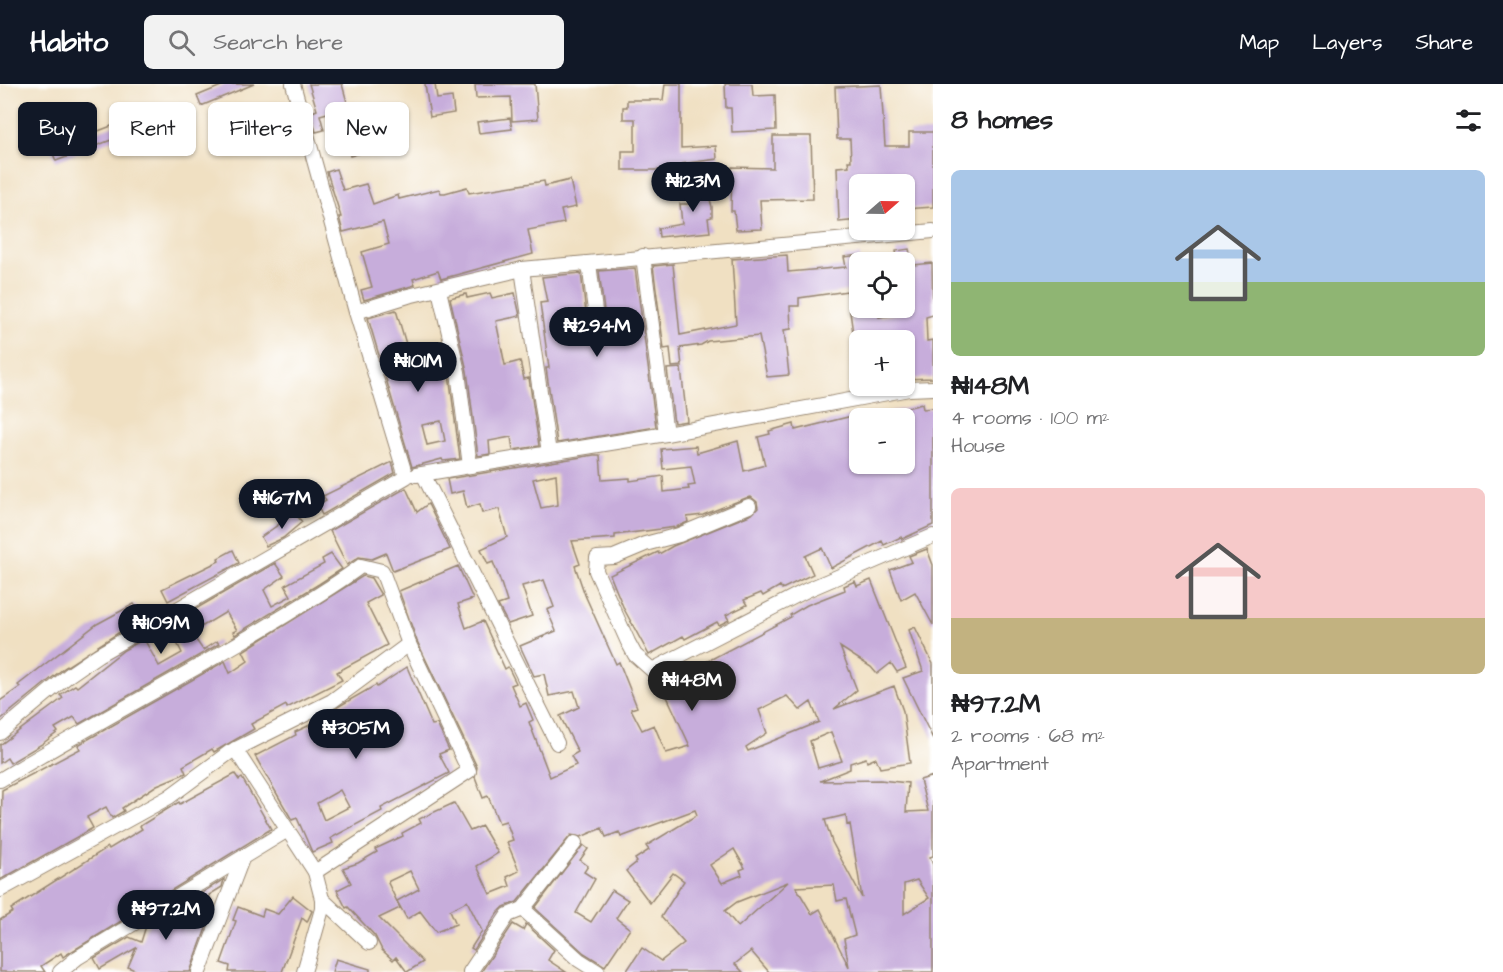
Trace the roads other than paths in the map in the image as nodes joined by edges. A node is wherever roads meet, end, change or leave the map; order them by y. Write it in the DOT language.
graph roads {
  1 [pos="292,84"];
  2 [pos="933,231"];
  3 [pos="643,256"];
  4 [pos="589,263"];
  5 [pos="522,269"];
  6 [pos="439,290"];
  7 [pos="356,312"];
  8 [pos="596,319"];
  9 [pos="933,388"];
  10 [pos="666,434"];
  11 [pos="549,453"];
  12 [pos="471,466"];
  13 [pos="423,474"];
  14 [pos="406,477"];
  15 [pos="749,506"];
  16 [pos="933,536"];
  17 [pos="409,644"];
  18 [pos="0,733"];
  19 [pos="557,743"];
  20 [pos="235,749"];
  21 [pos="0,780"];
  22 [pos="286,831"];
  23 [pos="575,843"];
  24 [pos="242,859"];
  25 [pos="315,872"];
  26 [pos="0,890"];
  27 [pos="322,899"];
  28 [pos="523,909"];
  29 [pos="369,943"];
  30 [pos="60,972"];
  31 [pos="199,972"];
  32 [pos="304,972"];
  33 [pos="470,972"];
  34 [pos="598,972"];
  1 -- 7 [label="street"];
  2 -- 3 [label="street"];
  3 -- 4 [label="street"];
  3 -- 10 [label="street"];
  4 -- 5 [label="street"];
  4 -- 8 [label="street"];
  5 -- 6 [label="street"];
  5 -- 11 [label="street"];
  6 -- 7 [label="street"];
  6 -- 12 [label="street"];
  7 -- 14 [label="street"];
  9 -- 10 [label="street"];
  10 -- 11 [label="street"];
  11 -- 12 [label="street"];
  12 -- 13 [label="street"];
  13 -- 14 [label="street"];
  13 -- 19 [label="street"];
  14 -- 18 [label="street"];
  15 -- 16 [label="street"];
  17 -- 20 [label="street"];
  17 -- 21 [label="street"];
  17 -- 25 [label="street"];
  20 -- 22 [label="street"];
  20 -- 26 [label="street"];
  22 -- 24 [label="street"];
  22 -- 25 [label="street"];
  23 -- 28 [label="street"];
  24 -- 30 [label="street"];
  24 -- 31 [label="street"];
  25 -- 27 [label="street"];
  27 -- 29 [label="street"];
  27 -- 32 [label="street"];
  28 -- 33 [label="street"];
  28 -- 34 [label="street"];
}
